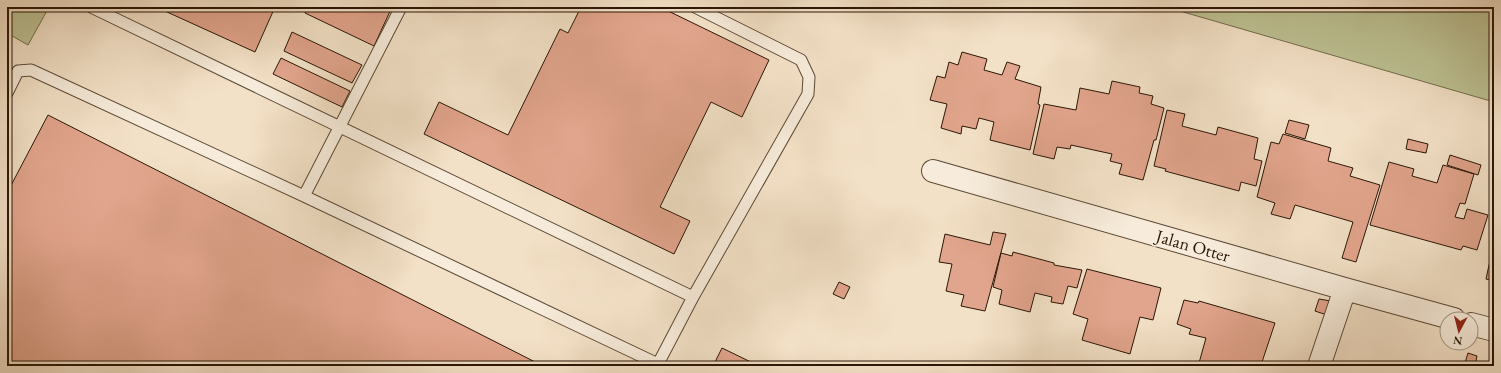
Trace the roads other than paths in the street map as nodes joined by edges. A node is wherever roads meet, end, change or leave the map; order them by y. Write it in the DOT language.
graph roads {
  1 [pos="91,7"];
  2 [pos="401,7"];
  3 [pos="695,7"];
  4 [pos="7,93"];
  5 [pos="339,126"];
  6 [pos="933,171"];
  7 [pos="304,196"];
  8 [pos="1345,290"];
  9 [pos="693,297"];
  10 [pos="1439,315"];
  11 [pos="1479,326"];
  12 [pos="1494,330"];
  13 [pos="658,365"];
  14 [pos="1319,366"];
  1 -- 5 [label="lane"];
  2 -- 5 [label="lane"];
  3 -- 9 [label="lane"];
  4 -- 7 [label="lane"];
  5 -- 7 [label="lane"];
  5 -- 9 [label="lane"];
  6 -- 8 [label="street, Jalan Otter"];
  7 -- 13 [label="lane"];
  8 -- 10 [label="street, Jalan Otter"];
  8 -- 14 [label="street"];
  9 -- 13 [label="lane"];
  11 -- 12 [label="street"];
}
